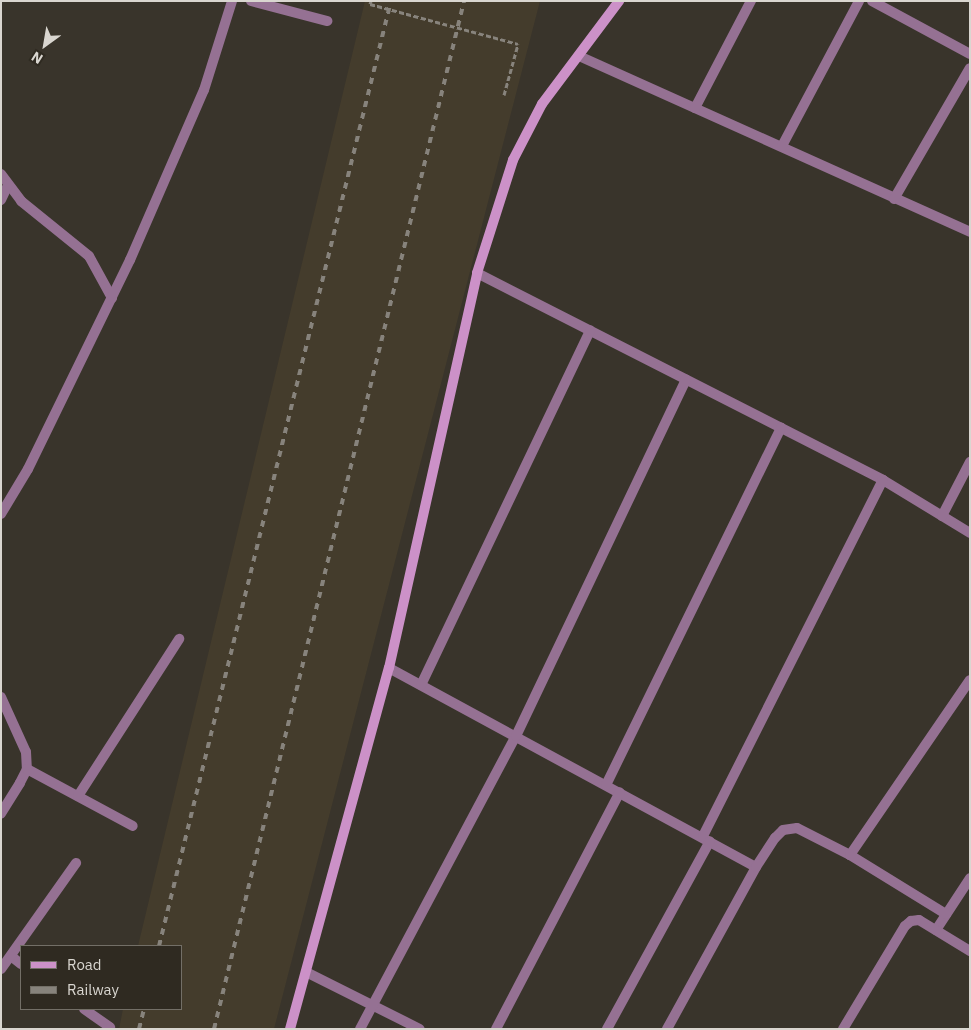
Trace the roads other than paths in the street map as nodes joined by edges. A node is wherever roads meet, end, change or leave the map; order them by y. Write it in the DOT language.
graph roads {
  1 [pos="232,1"];
  2 [pos="251,1"];
  3 [pos="619,1"];
  4 [pos="751,1"];
  5 [pos="859,1"];
  6 [pos="872,1"];
  7 [pos="327,20"];
  8 [pos="970,54"];
  9 [pos="578,56"];
  10 [pos="970,68"];
  11 [pos="694,108"];
  12 [pos="782,146"];
  13 [pos="1,174"];
  14 [pos="8,186"];
  15 [pos="894,199"];
  16 [pos="1,200"];
  17 [pos="970,232"];
  18 [pos="477,273"];
  19 [pos="112,298"];
  20 [pos="590,330"];
  21 [pos="686,380"];
  22 [pos="782,428"];
  23 [pos="970,462"];
  24 [pos="883,480"];
  25 [pos="1,514"];
  26 [pos="942,516"];
  27 [pos="970,533"];
  28 [pos="179,639"];
  29 [pos="389,668"];
  30 [pos="970,680"];
  31 [pos="422,685"];
  32 [pos="1,697"];
  33 [pos="516,736"];
  34 [pos="26,768"];
  35 [pos="606,785"];
  36 [pos="620,792"];
  37 [pos="78,796"];
  38 [pos="1,813"];
  39 [pos="133,826"];
  40 [pos="706,839"];
  41 [pos="850,855"];
  42 [pos="76,863"];
  43 [pos="756,867"];
  44 [pos="970,878"];
  45 [pos="946,914"];
  46 [pos="936,930"];
  47 [pos="970,951"];
  48 [pos="10,956"];
  49 [pos="20,963"];
  50 [pos="1,969"];
  51 [pos="306,972"];
  52 [pos="373,1005"];
  53 [pos="85,1010"];
  54 [pos="110,1027"];
  55 [pos="290,1029"];
  56 [pos="360,1029"];
  57 [pos="420,1029"];
  58 [pos="496,1029"];
  59 [pos="607,1029"];
  60 [pos="667,1029"];
  61 [pos="843,1029"];
  1 -- 19 [label="street"];
  2 -- 7 [label="street"];
  3 -- 9 [label="street"];
  4 -- 11 [label="street"];
  5 -- 12 [label="street"];
  6 -- 8 [label="street"];
  9 -- 11 [label="street"];
  9 -- 18 [label="street"];
  10 -- 15 [label="street"];
  11 -- 12 [label="street"];
  12 -- 15 [label="street"];
  13 -- 14 [label="street"];
  14 -- 16 [label="street"];
  14 -- 19 [label="street"];
  15 -- 17 [label="street"];
  18 -- 20 [label="street"];
  18 -- 29 [label="street"];
  19 -- 25 [label="street"];
  20 -- 21 [label="street"];
  20 -- 31 [label="street"];
  21 -- 22 [label="street"];
  21 -- 33 [label="street"];
  22 -- 24 [label="street"];
  22 -- 35 [label="street"];
  23 -- 26 [label="street"];
  24 -- 26 [label="street"];
  24 -- 40 [label="street"];
  26 -- 27 [label="street"];
  28 -- 37 [label="street"];
  29 -- 31 [label="street"];
  29 -- 51 [label="street"];
  30 -- 41 [label="street"];
  31 -- 33 [label="street"];
  32 -- 34 [label="street"];
  33 -- 35 [label="street"];
  33 -- 52 [label="street"];
  34 -- 37 [label="street"];
  34 -- 38 [label="street"];
  35 -- 36 [label="street"];
  36 -- 40 [label="street"];
  36 -- 58 [label="street"];
  37 -- 39 [label="street"];
  40 -- 43 [label="street"];
  40 -- 59 [label="street"];
  41 -- 43 [label="street"];
  41 -- 45 [label="street"];
  42 -- 48 [label="street"];
  43 -- 60 [label="street"];
  44 -- 45 [label="street"];
  45 -- 46 [label="street"];
  46 -- 47 [label="street"];
  46 -- 61 [label="street"];
  48 -- 49 [label="street"];
  48 -- 50 [label="street"];
  51 -- 52 [label="street"];
  51 -- 55 [label="street"];
  52 -- 56 [label="street"];
  52 -- 57 [label="street"];
  53 -- 54 [label="street"];
}
